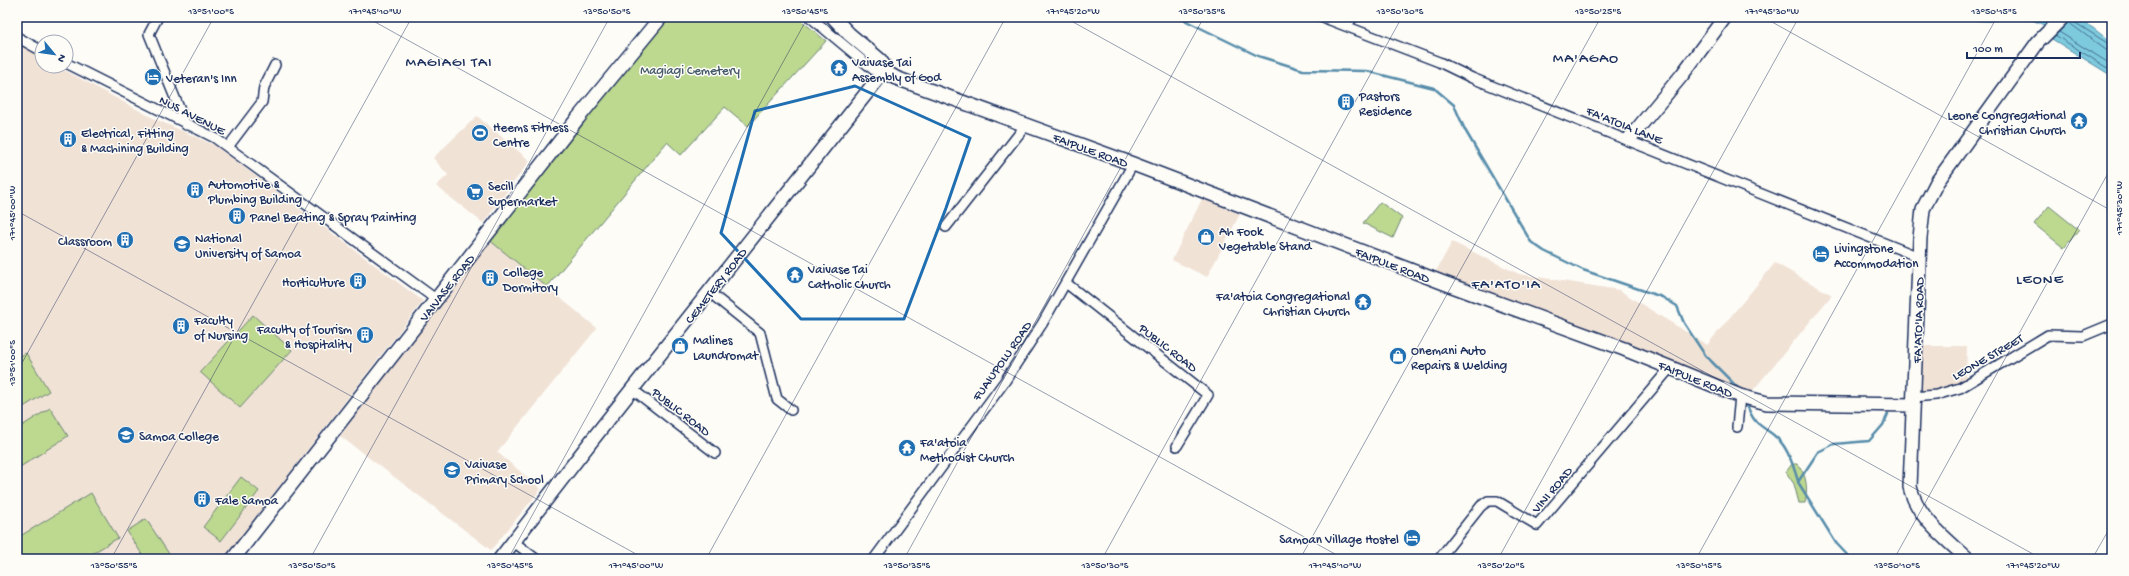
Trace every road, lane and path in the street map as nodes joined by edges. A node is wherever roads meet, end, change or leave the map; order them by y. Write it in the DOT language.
graph roads {
  1 [pos="158,17"];
  2 [pos="661,17"];
  3 [pos="810,17"];
  4 [pos="833,17"];
  5 [pos="1322,17"];
  6 [pos="1353,17"];
  7 [pos="1725,17"];
  8 [pos="2063,17"];
  9 [pos="1346,26"];
  10 [pos="17,38"];
  11 [pos="34,47"];
  12 [pos="274,66"];
  13 [pos="74,67"];
  14 [pos="884,71"];
  15 [pos="186,124"];
  16 [pos="1026,125"];
  17 [pos="1628,139"];
  18 [pos="228,147"];
  19 [pos="1133,164"];
  20 [pos="946,227"];
  21 [pos="1919,257"];
  22 [pos="1066,283"];
  23 [pos="709,292"];
  24 [pos="437,300"];
  25 [pos="2112,324"];
  26 [pos="1670,368"];
  27 [pos="632,389"];
  28 [pos="1740,396"];
  29 [pos="1913,401"];
  30 [pos="791,410"];
  31 [pos="1737,427"];
  32 [pos="1177,446"];
  33 [pos="715,453"];
  34 [pos="514,542"];
  35 [pos="233,559"];
  36 [pos="500,559"];
  37 [pos="536,559"];
  38 [pos="874,559"];
  39 [pos="1439,559"];
  40 [pos="1968,559"];
  1 -- 15 [label="street"];
  2 -- 24 [label="street, VAIVASE ROAD"];
  3 -- 14 [label="street"];
  4 -- 14 [label="street"];
  5 -- 9 [label="street, FA'ATOIA LANE"];
  6 -- 9 [label="street"];
  7 -- 17 [label="street"];
  8 -- 21 [label="street, FA'ATO'IA ROAD"];
  9 -- 17 [label="street, FA'ATOIA LANE"];
  10 -- 11 [label="street"];
  12 -- 18 [label="street"];
  13 -- 15 [label="street, NUS AVENUE"];
  14 -- 16 [label="street, FAIPULE ROAD"];
  14 -- 23 [label="street, CEMETERY ROAD"];
  15 -- 18 [label="street, NUS AVENUE"];
  16 -- 19 [label="street, FAIPULE ROAD"];
  16 -- 20 [label="street"];
  17 -- 21 [label="street, FA'ATOIA LANE"];
  18 -- 24 [label="street, NUS AVENUE"];
  19 -- 22 [label="street, FUAIUPOLU ROAD"];
  19 -- 26 [label="street, FAIPULE ROAD"];
  21 -- 29 [label="street, FA'ATO'IA ROAD"];
  22 -- 32 [label="street, PUBLIC ROAD"];
  22 -- 38 [label="street, FUAIUPOLU ROAD"];
  23 -- 27 [label="street, CEMETERY ROAD"];
  23 -- 30 [label="street"];
  24 -- 35 [label="street, VAIVASE ROAD"];
  25 -- 29 [label="street, LEONE STREET"];
  26 -- 28 [label="street, FAIPULE ROAD"];
  26 -- 39 [label="street, VINI ROAD"];
  27 -- 33 [label="street, PUBLIC ROAD"];
  27 -- 34 [label="street, CEMETERY ROAD"];
  28 -- 29 [label="street, FAIPULE ROAD"];
  28 -- 31 [label="street"];
  29 -- 40 [label="street, FA'ATO'IA ROAD"];
  34 -- 36 [label="street, CEMETERY ROAD"];
  34 -- 37 [label="street"];
}
